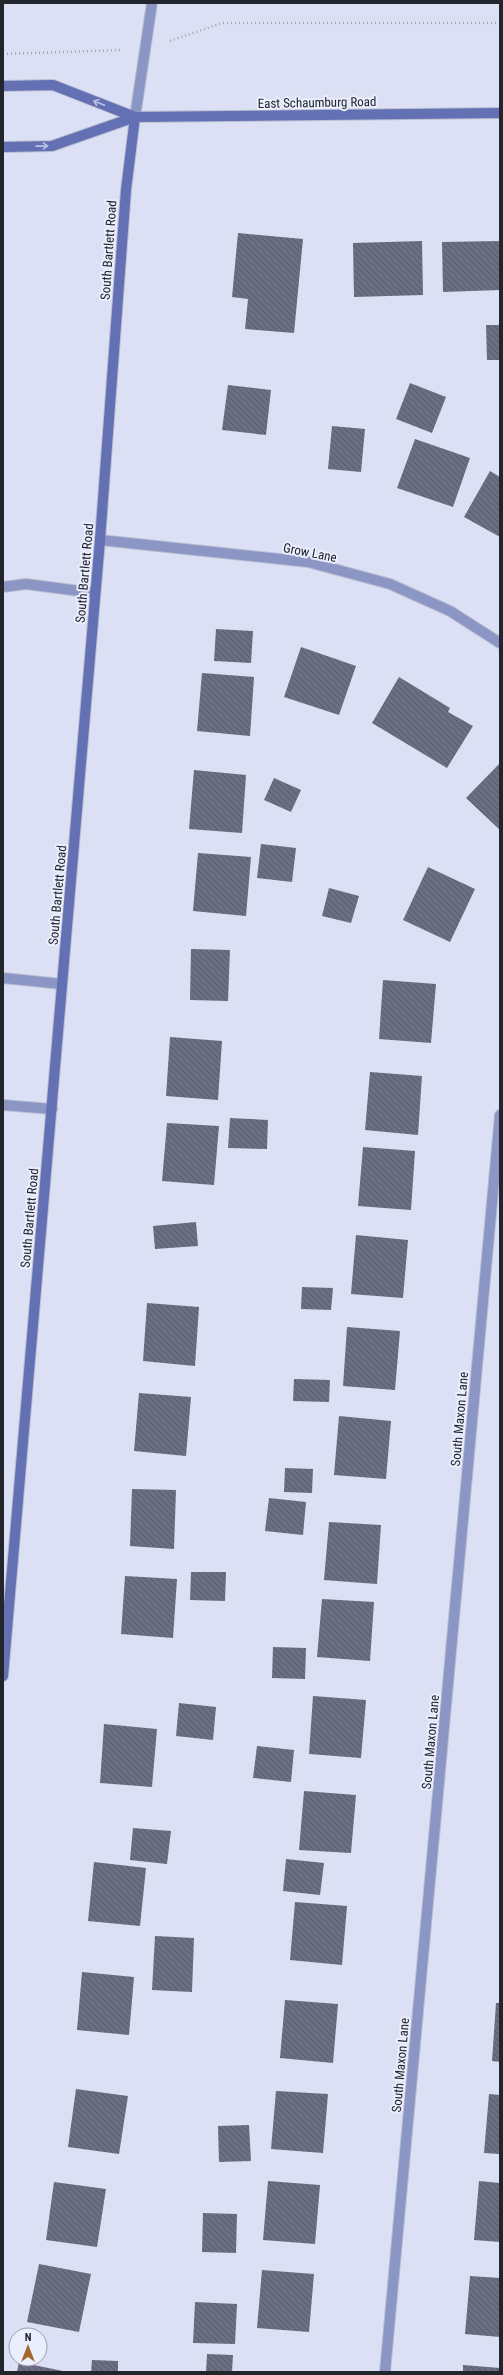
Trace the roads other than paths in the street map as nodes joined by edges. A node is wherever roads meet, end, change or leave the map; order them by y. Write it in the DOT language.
graph roads {
  1 [pos="152,3"];
  2 [pos="3,86"];
  3 [pos="500,114"];
  4 [pos="135,117"];
  5 [pos="3,147"];
  6 [pos="100,540"];
  7 [pos="3,587"];
  8 [pos="95,593"];
  9 [pos="500,643"];
  10 [pos="3,978"];
  11 [pos="62,984"];
  12 [pos="3,1105"];
  13 [pos="52,1109"];
  14 [pos="500,1115"];
  15 [pos="3,1676"];
  16 [pos="385,2372"];
  1 -- 4 [label="street"];
  4 -- 2 [label="main road, one-way"];
  3 -- 4 [label="main road, East Schaumburg Road"];
  5 -- 4 [label="main road, one-way"];
  4 -- 6 [label="main road, South Bartlett Road"];
  6 -- 8 [label="main road, South Bartlett Road"];
  6 -- 9 [label="street, Grow Lane"];
  7 -- 8 [label="street"];
  8 -- 11 [label="main road, South Bartlett Road"];
  10 -- 11 [label="street"];
  11 -- 13 [label="main road, South Bartlett Road"];
  12 -- 13 [label="street"];
  13 -- 15 [label="main road, South Bartlett Road"];
  14 -- 16 [label="street, South Maxon Lane"];
}
